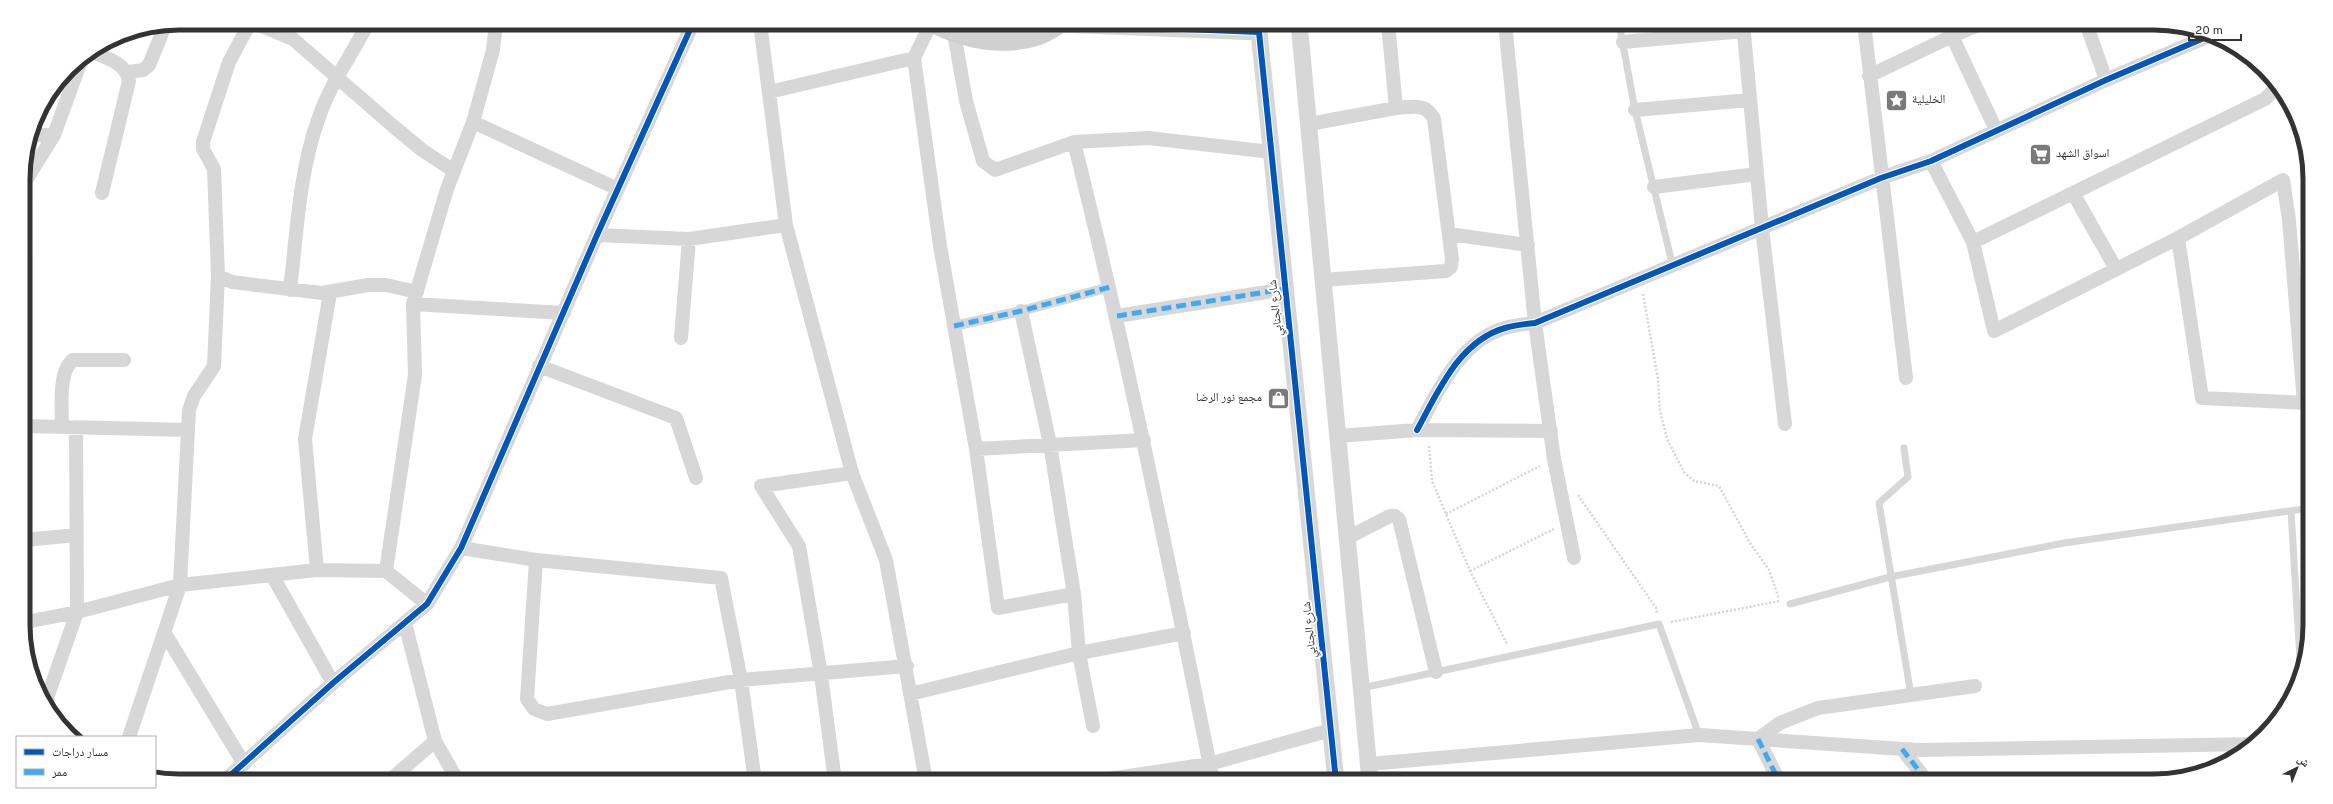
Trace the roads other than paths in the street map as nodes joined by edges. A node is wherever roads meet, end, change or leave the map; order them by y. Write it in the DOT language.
graph roads {
  1 [pos="246,30"];
  2 [pos="270,30"];
  3 [pos="364,30"];
  4 [pos="495,30"];
  5 [pos="690,30"];
  6 [pos="761,30"];
  7 [pos="928,30"];
  8 [pos="947,30"];
  9 [pos="1049,30"];
  10 [pos="1209,30"];
  11 [pos="1300,30"];
  12 [pos="1389,30"];
  13 [pos="1506,30"];
  14 [pos="1620,30"];
  15 [pos="1719,30"];
  16 [pos="1743,30"];
  17 [pos="1865,30"];
  18 [pos="1966,30"];
  19 [pos="2088,30"];
  20 [pos="163,31"];
  21 [pos="954,33"];
  22 [pos="1952,36"];
  23 [pos="2203,38"];
  24 [pos="1623,42"];
  25 [pos="97,54"];
  26 [pos="914,58"];
  27 [pos="77,71"];
  28 [pos="128,72"];
  29 [pos="336,76"];
  30 [pos="1869,76"];
  31 [pos="2106,80"];
  32 [pos="2274,90"];
  33 [pos="769,92"];
  34 [pos="1750,100"];
  35 [pos="1396,108"];
  36 [pos="1636,110"];
  37 [pos="473,122"];
  38 [pos="1309,124"];
  39 [pos="1996,130"];
  40 [pos="37,135"];
  41 [pos="54,135"];
  42 [pos="1074,142"];
  43 [pos="1272,152"];
  44 [pos="1931,161"];
  45 [pos="454,171"];
  46 [pos="30,174"];
  47 [pos="1757,174"];
  48 [pos="1881,178"];
  49 [pos="1654,187"];
  50 [pos="618,189"];
  51 [pos="2073,193"];
  52 [pos="102,194"];
  53 [pos="786,226"];
  54 [pos="1762,228"];
  55 [pos="597,234"];
  56 [pos="1449,234"];
  57 [pos="2178,238"];
  58 [pos="689,239"];
  59 [pos="1974,242"];
  60 [pos="1528,245"];
  61 [pos="1673,267"];
  62 [pos="2116,269"];
  63 [pos="218,276"];
  64 [pos="1323,280"];
  65 [pos="1110,287"];
  66 [pos="1285,288"];
  67 [pos="290,290"];
  68 [pos="330,293"];
  69 [pos="415,298"];
  70 [pos="1022,311"];
  71 [pos="564,313"];
  72 [pos="1117,316"];
  73 [pos="1536,323"];
  74 [pos="954,326"];
  75 [pos="681,338"];
  76 [pos="124,360"];
  77 [pos="2303,362"];
  78 [pos="539,366"];
  79 [pos="1906,378"];
  80 [pos="2303,403"];
  81 [pos="1785,424"];
  82 [pos="30,426"];
  83 [pos="62,426"];
  84 [pos="76,427"];
  85 [pos="188,430"];
  86 [pos="1423,430"];
  87 [pos="1551,431"];
  88 [pos="1338,436"];
  89 [pos="1144,440"];
  90 [pos="1050,444"];
  91 [pos="1904,448"];
  92 [pos="976,449"];
  93 [pos="852,473"];
  94 [pos="696,478"];
  95 [pos="2303,509"];
  96 [pos="2291,511"];
  97 [pos="76,535"];
  98 [pos="1348,538"];
  99 [pos="30,540"];
  100 [pos="461,548"];
  101 [pos="1574,558"];
  102 [pos="536,560"];
  103 [pos="317,570"];
  104 [pos="386,571"];
  105 [pos="272,575"];
  106 [pos="1890,577"];
  107 [pos="180,585"];
  108 [pos="1074,594"];
  109 [pos="427,604"];
  110 [pos="1790,604"];
  111 [pos="77,612"];
  112 [pos="30,621"];
  113 [pos="405,624"];
  114 [pos="164,632"];
  115 [pos="1184,634"];
  116 [pos="1079,653"];
  117 [pos="2300,655"];
  118 [pos="907,666"];
  119 [pos="1436,672"];
  120 [pos="821,675"];
  121 [pos="741,680"];
  122 [pos="333,684"];
  123 [pos="1975,686"];
  124 [pos="1362,688"];
  125 [pos="910,694"];
  126 [pos="1911,695"];
  127 [pos="48,696"];
  128 [pos="1093,726"];
  129 [pos="1331,730"];
  130 [pos="1699,735"];
  131 [pos="128,736"];
  132 [pos="1758,739"];
  133 [pos="435,741"];
  134 [pos="2243,744"];
  135 [pos="1902,749"];
  136 [pos="244,764"];
  137 [pos="1209,764"];
  138 [pos="1368,764"];
  139 [pos="232,774"];
  140 [pos="397,774"];
  141 [pos="454,774"];
  142 [pos="754,774"];
  143 [pos="834,774"];
  144 [pos="925,774"];
  145 [pos="1142,774"];
  146 [pos="1211,774"];
  147 [pos="1335,774"];
  148 [pos="1369,774"];
  149 [pos="1776,774"];
  150 [pos="1921,774"];
  1 -- 63 [label="street"];
  2 -- 29 [label="street"];
  3 -- 29 [label="street"];
  4 -- 37 [label="street"];
  5 -- 50 [label="street"];
  6 -- 33 [label="street"];
  7 -- 26 [label="street"];
  8 -- 21 [label="main road"];
  9 -- 21 [label="main road"];
  10 -- 43 [label="street, شارع الجنابي"];
  11 -- 38 [label="street"];
  12 -- 35 [label="street"];
  13 -- 60 [label="street"];
  14 -- 24 [label="lane"];
  15 -- 24 [label="street"];
  16 -- 34 [label="street"];
  17 -- 30 [label="street"];
  18 -- 22 [label="street"];
  19 -- 31 [label="street"];
  20 -- 28 [label="street"];
  21 -- 42 [label="street"];
  22 -- 30 [label="street"];
  22 -- 39 [label="street"];
  23 -- 31 [label="street"];
  24 -- 36 [label="lane"];
  25 -- 28 [label="street"];
  26 -- 33 [label="street"];
  26 -- 74 [label="street"];
  27 -- 41 [label="street"];
  28 -- 52 [label="street"];
  29 -- 45 [label="street"];
  29 -- 67 [label="street"];
  30 -- 48 [label="street"];
  31 -- 39 [label="street"];
  32 -- 51 [label="street"];
  33 -- 53 [label="street"];
  34 -- 36 [label="street"];
  34 -- 47 [label="street"];
  35 -- 38 [label="street"];
  35 -- 56 [label="street"];
  36 -- 49 [label="lane"];
  37 -- 45 [label="street"];
  37 -- 50 [label="street"];
  38 -- 64 [label="street"];
  39 -- 44 [label="street"];
  40 -- 41 [label="street"];
  41 -- 46 [label="street"];
  42 -- 43 [label="street"];
  42 -- 65 [label="street"];
  43 -- 66 [label="street, شارع الجنابي"];
  44 -- 48 [label="street"];
  44 -- 59 [label="street"];
  45 -- 69 [label="street"];
  47 -- 49 [label="street"];
  47 -- 54 [label="street"];
  48 -- 54 [label="street"];
  48 -- 79 [label="street"];
  49 -- 61 [label="lane"];
  50 -- 55 [label="street"];
  51 -- 59 [label="street"];
  51 -- 62 [label="street"];
  53 -- 58 [label="street"];
  53 -- 93 [label="street"];
  54 -- 61 [label="street"];
  54 -- 81 [label="street"];
  55 -- 58 [label="street"];
  55 -- 71 [label="street"];
  56 -- 60 [label="street"];
  56 -- 64 [label="street"];
  57 -- 62 [label="street"];
  57 -- 77 [label="street"];
  57 -- 80 [label="street"];
  58 -- 75 [label="street"];
  59 -- 62 [label="street"];
  60 -- 73 [label="street"];
  61 -- 73 [label="street"];
  63 -- 67 [label="street"];
  63 -- 85 [label="street"];
  64 -- 88 [label="street"];
  65 -- 70 [label="street"];
  65 -- 72 [label="street"];
  66 -- 72 [label="street"];
  66 -- 129 [label="street, شارع الجنابي"];
  67 -- 68 [label="street"];
  68 -- 69 [label="street"];
  68 -- 103 [label="street"];
  69 -- 71 [label="street"];
  69 -- 104 [label="street"];
  70 -- 74 [label="street"];
  70 -- 90 [label="street"];
  71 -- 78 [label="street"];
  72 -- 89 [label="street"];
  73 -- 86 [label="street"];
  73 -- 87 [label="street"];
  74 -- 92 [label="street"];
  76 -- 83 [label="street"];
  78 -- 94 [label="street"];
  78 -- 100 [label="street"];
  82 -- 83 [label="street"];
  83 -- 84 [label="street"];
  84 -- 85 [label="street"];
  84 -- 97 [label="street"];
  85 -- 107 [label="street"];
  86 -- 87 [label="street"];
  86 -- 88 [label="street"];
  87 -- 101 [label="street"];
  88 -- 98 [label="street"];
  89 -- 90 [label="street"];
  89 -- 115 [label="street"];
  90 -- 92 [label="street"];
  90 -- 108 [label="street"];
  91 -- 106 [label="lane"];
  92 -- 108 [label="street"];
  93 -- 118 [label="street"];
  93 -- 120 [label="street"];
  95 -- 96 [label="lane"];
  96 -- 106 [label="lane"];
  96 -- 117 [label="lane"];
  97 -- 99 [label="street"];
  97 -- 111 [label="street"];
  98 -- 119 [label="street"];
  98 -- 124 [label="street"];
  100 -- 102 [label="street"];
  100 -- 109 [label="street"];
  102 -- 121 [label="street"];
  102 -- 121 [label="street"];
  103 -- 104 [label="street"];
  103 -- 105 [label="street"];
  104 -- 109 [label="street"];
  105 -- 107 [label="street"];
  105 -- 122 [label="street"];
  106 -- 110 [label="lane"];
  106 -- 126 [label="lane"];
  107 -- 111 [label="street"];
  107 -- 114 [label="street"];
  108 -- 116 [label="street"];
  109 -- 113 [label="street"];
  111 -- 112 [label="street"];
  111 -- 127 [label="street"];
  113 -- 122 [label="street"];
  113 -- 133 [label="street"];
  114 -- 131 [label="street"];
  114 -- 136 [label="street"];
  115 -- 116 [label="street"];
  115 -- 137 [label="street"];
  116 -- 125 [label="street"];
  116 -- 128 [label="street"];
  118 -- 120 [label="street"];
  118 -- 125 [label="street"];
  119 -- 124 [label="lane"];
  119 -- 130 [label="lane"];
  120 -- 121 [label="street"];
  120 -- 143 [label="street"];
  121 -- 142 [label="street"];
  122 -- 136 [label="street"];
  123 -- 126 [label="street"];
  124 -- 138 [label="street"];
  125 -- 144 [label="street"];
  126 -- 132 [label="street"];
  129 -- 137 [label="street"];
  129 -- 147 [label="street, شارع الجنابي"];
  130 -- 132 [label="street"];
  130 -- 138 [label="street"];
  132 -- 135 [label="street"];
  132 -- 149 [label="street"];
  133 -- 140 [label="street"];
  133 -- 141 [label="street"];
  134 -- 135 [label="street"];
  135 -- 150 [label="street"];
  136 -- 139 [label="street"];
  137 -- 145 [label="street"];
  137 -- 146 [label="street"];
  138 -- 148 [label="street"];
}
